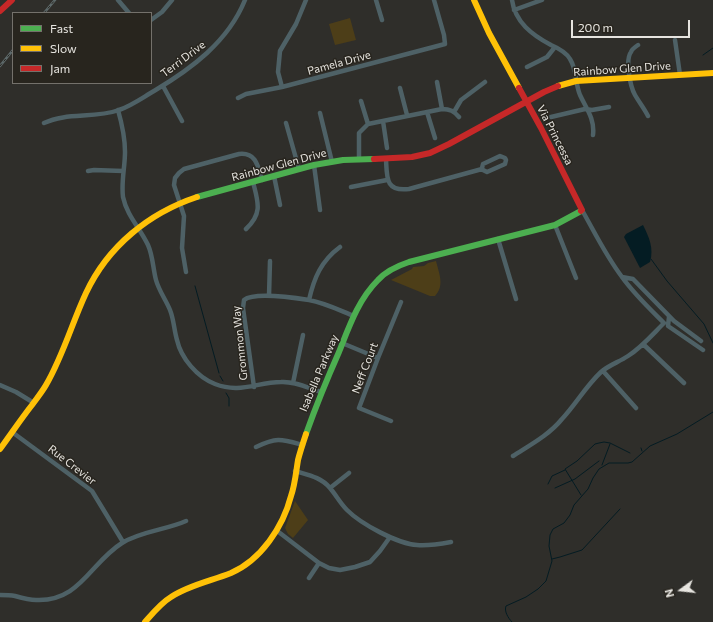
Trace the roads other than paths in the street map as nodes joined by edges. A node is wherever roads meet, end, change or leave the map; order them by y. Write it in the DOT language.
graph roads {
  1 [pos="12,0"];
  2 [pos="118,0"];
  3 [pos="245,0"];
  4 [pos="306,0"];
  5 [pos="376,0"];
  6 [pos="434,0"];
  7 [pos="474,0"];
  8 [pos="512,0"];
  9 [pos="542,0"];
  10 [pos="170,1"];
  11 [pos="514,10"];
  12 [pos="0,11"];
  13 [pos="128,12"];
  14 [pos="152,19"];
  15 [pos="382,20"];
  16 [pos="675,40"];
  17 [pos="638,45"];
  18 [pos="555,47"];
  19 [pos="527,67"];
  20 [pos="713,73"];
  21 [pos="680,75"];
  22 [pos="629,78"];
  23 [pos="576,81"];
  24 [pos="437,82"];
  25 [pos="485,82"];
  26 [pos="163,86"];
  27 [pos="282,87"];
  28 [pos="400,88"];
  29 [pos="238,98"];
  30 [pos="361,101"];
  31 [pos="526,101"];
  32 [pos="609,107"];
  33 [pos="442,109"];
  34 [pos="118,110"];
  35 [pos="588,110"];
  36 [pos="427,112"];
  37 [pos="454,112"];
  38 [pos="320,113"];
  39 [pos="407,115"];
  40 [pos="648,116"];
  41 [pos="459,117"];
  42 [pos="551,117"];
  43 [pos="182,121"];
  44 [pos="383,121"];
  45 [pos="44,123"];
  46 [pos="286,123"];
  47 [pos="368,124"];
  48 [pos="593,135"];
  49 [pos="435,138"];
  50 [pos="387,148"];
  51 [pos="386,159"];
  52 [pos="359,160"];
  53 [pos="332,162"];
  54 [pos="314,165"];
  55 [pos="482,169"];
  56 [pos="298,170"];
  57 [pos="88,171"];
  58 [pos="123,171"];
  59 [pos="274,176"];
  60 [pos="262,180"];
  61 [pos="387,180"];
  62 [pos="253,182"];
  63 [pos="351,187"];
  64 [pos="180,203"];
  65 [pos="280,204"];
  66 [pos="320,210"];
  67 [pos="582,210"];
  68 [pos="554,225"];
  69 [pos="138,228"];
  70 [pos="246,229"];
  71 [pos="498,239"];
  72 [pos="340,247"];
  73 [pos="270,261"];
  74 [pos="186,272"];
  75 [pos="622,277"];
  76 [pos="576,278"];
  77 [pos="269,296"];
  78 [pos="516,299"];
  79 [pos="309,300"];
  80 [pos="401,302"];
  81 [pos="354,316"];
  82 [pos="669,317"];
  83 [pos="303,335"];
  84 [pos="701,341"];
  85 [pos="342,343"];
  86 [pos="643,344"];
  87 [pos="703,350"];
  88 [pos="378,358"];
  89 [pos="603,370"];
  90 [pos="294,383"];
  91 [pos="684,384"];
  92 [pos="0,385"];
  93 [pos="254,387"];
  94 [pos="321,392"];
  95 [pos="34,403"];
  96 [pos="636,408"];
  97 [pos="391,421"];
  98 [pos="12,432"];
  99 [pos="302,445"];
  100 [pos="256,447"];
  101 [pos="0,449"];
  102 [pos="513,456"];
  103 [pos="295,471"];
  104 [pos="350,473"];
  105 [pos="330,488"];
  106 [pos="186,521"];
  107 [pos="276,530"];
  108 [pos="390,537"];
  109 [pos="123,542"];
  110 [pos="451,542"];
  111 [pos="319,563"];
  112 [pos="309,578"];
  113 [pos="0,595"];
  114 [pos="145,622"];
  1 -- 12 [label="street"];
  2 -- 13 [label="street"];
  3 -- 26 [label="street, Terri Drive"];
  4 -- 27 [label="street"];
  5 -- 15 [label="street"];
  6 -- 27 [label="street, Pamela Drive"];
  7 -- 31 [label="street, Via Princessa"];
  8 -- 11 [label="street"];
  9 -- 11 [label="street"];
  10 -- 14 [label="street"];
  11 -- 18 [label="street"];
  16 -- 21 [label="street, Rainbow Glen Drive"];
  17 -- 22 [label="street"];
  18 -- 19 [label="street"];
  18 -- 23 [label="street"];
  20 -- 21 [label="street, Rainbow Glen Drive"];
  21 -- 22 [label="street, Rainbow Glen Drive"];
  22 -- 23 [label="street, Rainbow Glen Drive"];
  22 -- 40 [label="street"];
  23 -- 31 [label="street, Rainbow Glen Drive"];
  23 -- 35 [label="street"];
  24 -- 33 [label="street"];
  25 -- 37 [label="street"];
  26 -- 34 [label="street, Terri Drive"];
  26 -- 43 [label="street"];
  27 -- 29 [label="street, Pamela Drive"];
  28 -- 39 [label="street"];
  30 -- 47 [label="street"];
  31 -- 51 [label="street, Rainbow Glen Drive"];
  31 -- 67 [label="street, Via Princessa"];
  32 -- 35 [label="street"];
  33 -- 36 [label="street"];
  33 -- 37 [label="street"];
  34 -- 45 [label="street, Terri Drive"];
  34 -- 58 [label="street"];
  35 -- 42 [label="street"];
  35 -- 48 [label="street"];
  36 -- 39 [label="street"];
  36 -- 49 [label="street"];
  37 -- 41 [label="street"];
  38 -- 53 [label="street"];
  39 -- 44 [label="street"];
  44 -- 47 [label="street"];
  44 -- 50 [label="street"];
  46 -- 56 [label="street"];
  47 -- 52 [label="street"];
  51 -- 52 [label="street, Rainbow Glen Drive"];
  51 -- 61 [label="street"];
  52 -- 53 [label="street, Rainbow Glen Drive"];
  53 -- 54 [label="street, Rainbow Glen Drive"];
  54 -- 56 [label="street, Rainbow Glen Drive"];
  54 -- 66 [label="street"];
  55 -- 55 [label="street"];
  55 -- 61 [label="street"];
  56 -- 59 [label="street, Rainbow Glen Drive"];
  57 -- 58 [label="street"];
  58 -- 69 [label="street"];
  59 -- 60 [label="street, Rainbow Glen Drive"];
  59 -- 65 [label="street"];
  60 -- 62 [label="street, Rainbow Glen Drive"];
  60 -- 64 [label="street"];
  61 -- 63 [label="street"];
  62 -- 64 [label="street, Rainbow Glen Drive"];
  62 -- 70 [label="street"];
  64 -- 69 [label="street, Rainbow Glen Drive"];
  64 -- 74 [label="street"];
  67 -- 68 [label="street, Isabella Parkway"];
  67 -- 75 [label="street, Via Princessa"];
  68 -- 71 [label="street, Isabella Parkway"];
  68 -- 76 [label="street"];
  69 -- 93 [label="street"];
  69 -- 95 [label="street, Rainbow Glen Drive"];
  71 -- 78 [label="street"];
  71 -- 81 [label="street, Isabella Parkway"];
  72 -- 79 [label="street"];
  73 -- 77 [label="street"];
  75 -- 82 [label="street"];
  75 -- 86 [label="street, Via Princessa"];
  77 -- 79 [label="street, Grommon Way"];
  77 -- 93 [label="street, Grommon Way"];
  79 -- 81 [label="street, Grommon Way"];
  80 -- 88 [label="street, Neff Court"];
  81 -- 85 [label="street, Isabella Parkway"];
  82 -- 84 [label="street"];
  82 -- 87 [label="street"];
  83 -- 90 [label="street"];
  85 -- 88 [label="street"];
  85 -- 94 [label="street, Isabella Parkway"];
  86 -- 89 [label="street"];
  86 -- 91 [label="street"];
  88 -- 97 [label="street, Neff Court"];
  89 -- 96 [label="street"];
  89 -- 102 [label="street"];
  90 -- 93 [label="street"];
  90 -- 94 [label="street"];
  92 -- 95 [label="street"];
  94 -- 99 [label="street, Isabella Parkway"];
  95 -- 98 [label="street, Rainbow Glen Drive"];
  98 -- 101 [label="street, Rainbow Glen Drive"];
  98 -- 109 [label="street, Rue Crevier"];
  99 -- 100 [label="street"];
  99 -- 103 [label="street, Isabella Parkway"];
  103 -- 105 [label="street"];
  103 -- 107 [label="street, Isabella Parkway"];
  104 -- 105 [label="street"];
  105 -- 108 [label="street"];
  106 -- 109 [label="street"];
  107 -- 111 [label="street"];
  107 -- 114 [label="street, Isabella Parkway"];
  108 -- 110 [label="street"];
  108 -- 111 [label="street"];
  109 -- 113 [label="street"];
  111 -- 112 [label="street"];
}
